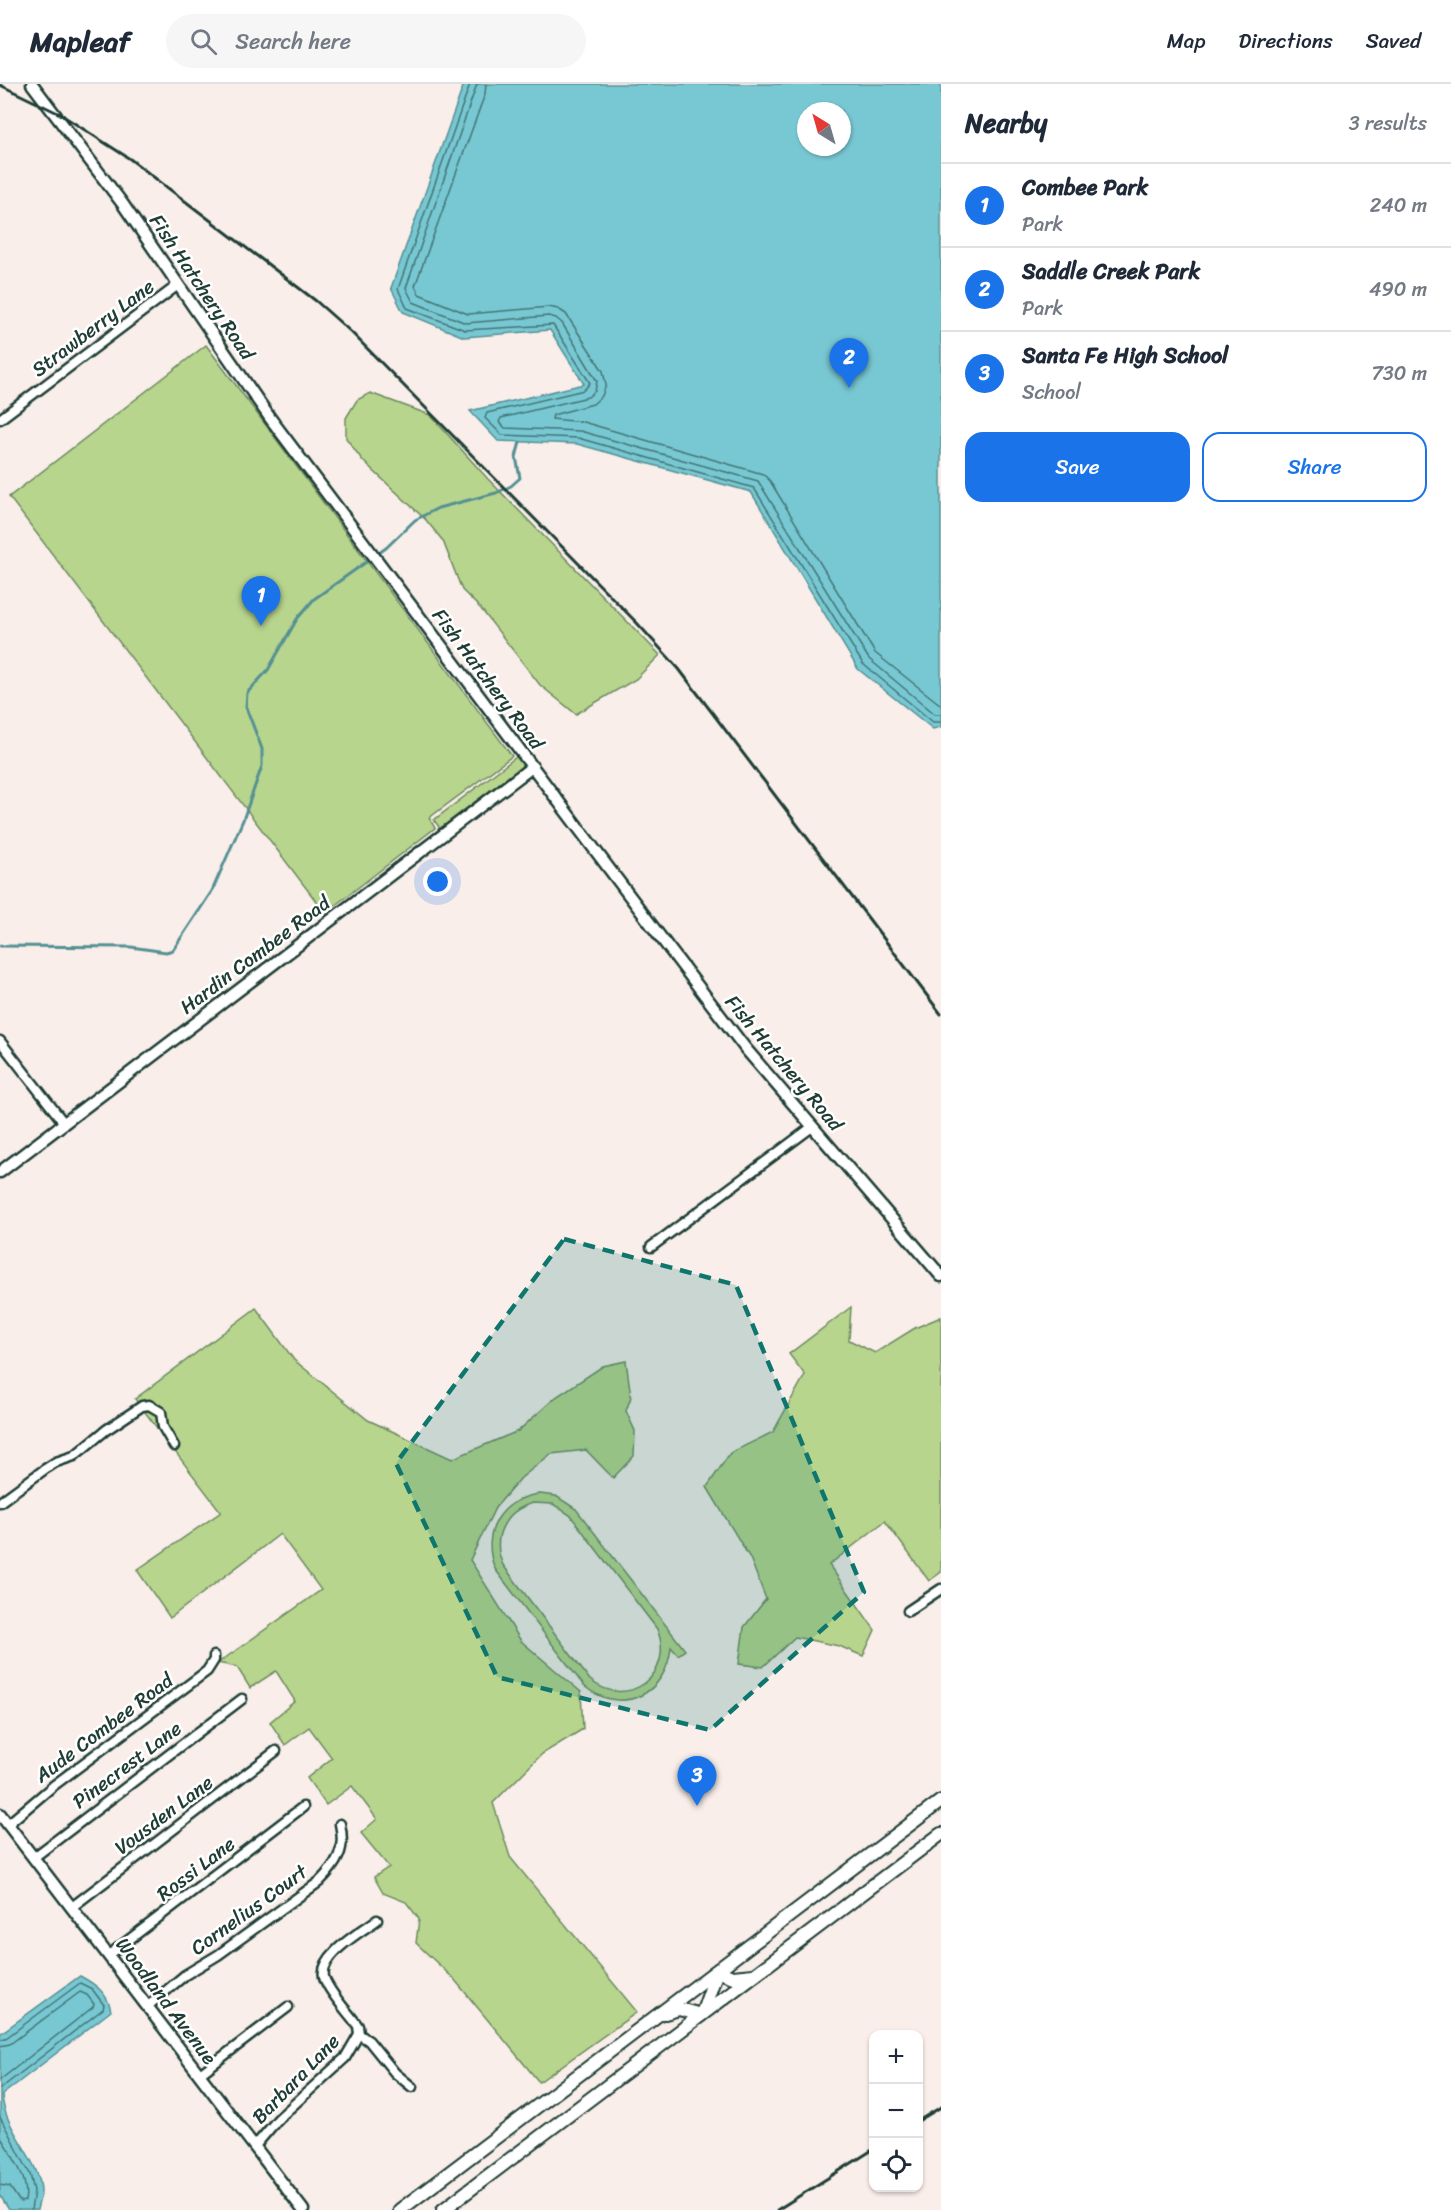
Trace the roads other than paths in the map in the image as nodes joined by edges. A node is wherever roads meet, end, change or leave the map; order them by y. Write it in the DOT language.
graph roads {
  1 [pos="32,84"];
  2 [pos="178,285"];
  3 [pos="0,419"];
  4 [pos="532,767"];
  5 [pos="0,1041"];
  6 [pos="64,1123"];
  7 [pos="812,1127"];
  8 [pos="0,1172"];
  9 [pos="651,1247"];
  10 [pos="941,1276"];
  11 [pos="174,1446"];
  12 [pos="0,1502"];
  13 [pos="941,1589"];
  14 [pos="908,1611"];
  15 [pos="214,1656"];
  16 [pos="242,1699"];
  17 [pos="276,1751"];
  18 [pos="941,1801"];
  19 [pos="303,1807"];
  20 [pos="0,1814"];
  21 [pos="8,1824"];
  22 [pos="340,1824"];
  23 [pos="941,1834"];
  24 [pos="33,1858"];
  25 [pos="72,1907"];
  26 [pos="377,1920"];
  27 [pos="109,1955"];
  28 [pos="717,1971"];
  29 [pos="756,1974"];
  30 [pos="148,2006"];
  31 [pos="288,2007"];
  32 [pos="701,2015"];
  33 [pos="655,2018"];
  34 [pos="359,2034"];
  35 [pos="200,2074"];
  36 [pos="412,2087"];
  37 [pos="255,2146"];
  38 [pos="303,2210"];
  39 [pos="400,2210"];
  40 [pos="444,2210"];
  1 -- 2 [label="street, Fish Hatchery Road"];
  2 -- 3 [label="street, Strawberry Lane"];
  2 -- 4 [label="street, Fish Hatchery Road"];
  4 -- 6 [label="street, Hardin Combee Road"];
  4 -- 7 [label="street, Fish Hatchery Road"];
  5 -- 6 [label="street"];
  6 -- 8 [label="street, Hardin Combee Road"];
  7 -- 9 [label="street"];
  7 -- 10 [label="street, Fish Hatchery Road"];
  11 -- 12 [label="street"];
  13 -- 14 [label="street"];
  15 -- 21 [label="street, Aude Combee Road"];
  16 -- 24 [label="street, Pinecrest Lane"];
  17 -- 25 [label="street, Vousden Lane"];
  18 -- 28 [label="main road"];
  19 -- 27 [label="street, Rossi Lane"];
  20 -- 21 [label="street, Woodland Avenue"];
  21 -- 24 [label="street, Woodland Avenue"];
  22 -- 30 [label="street, Cornelius Court"];
  23 -- 29 [label="main road"];
  24 -- 25 [label="street, Woodland Avenue"];
  25 -- 27 [label="street, Woodland Avenue"];
  26 -- 34 [label="street"];
  27 -- 30 [label="street, Woodland Avenue"];
  28 -- 29 [label="main road"];
  28 -- 32 [label="main road"];
  28 -- 33 [label="main road"];
  29 -- 32 [label="main road"];
  30 -- 35 [label="street, Woodland Avenue"];
  31 -- 35 [label="street"];
  32 -- 33 [label="main road"];
  32 -- 40 [label="main road"];
  33 -- 39 [label="main road"];
  34 -- 36 [label="street"];
  34 -- 37 [label="street, Barbara Lane"];
  35 -- 37 [label="street, Woodland Avenue"];
  37 -- 38 [label="street, Woodland Avenue"];
}
